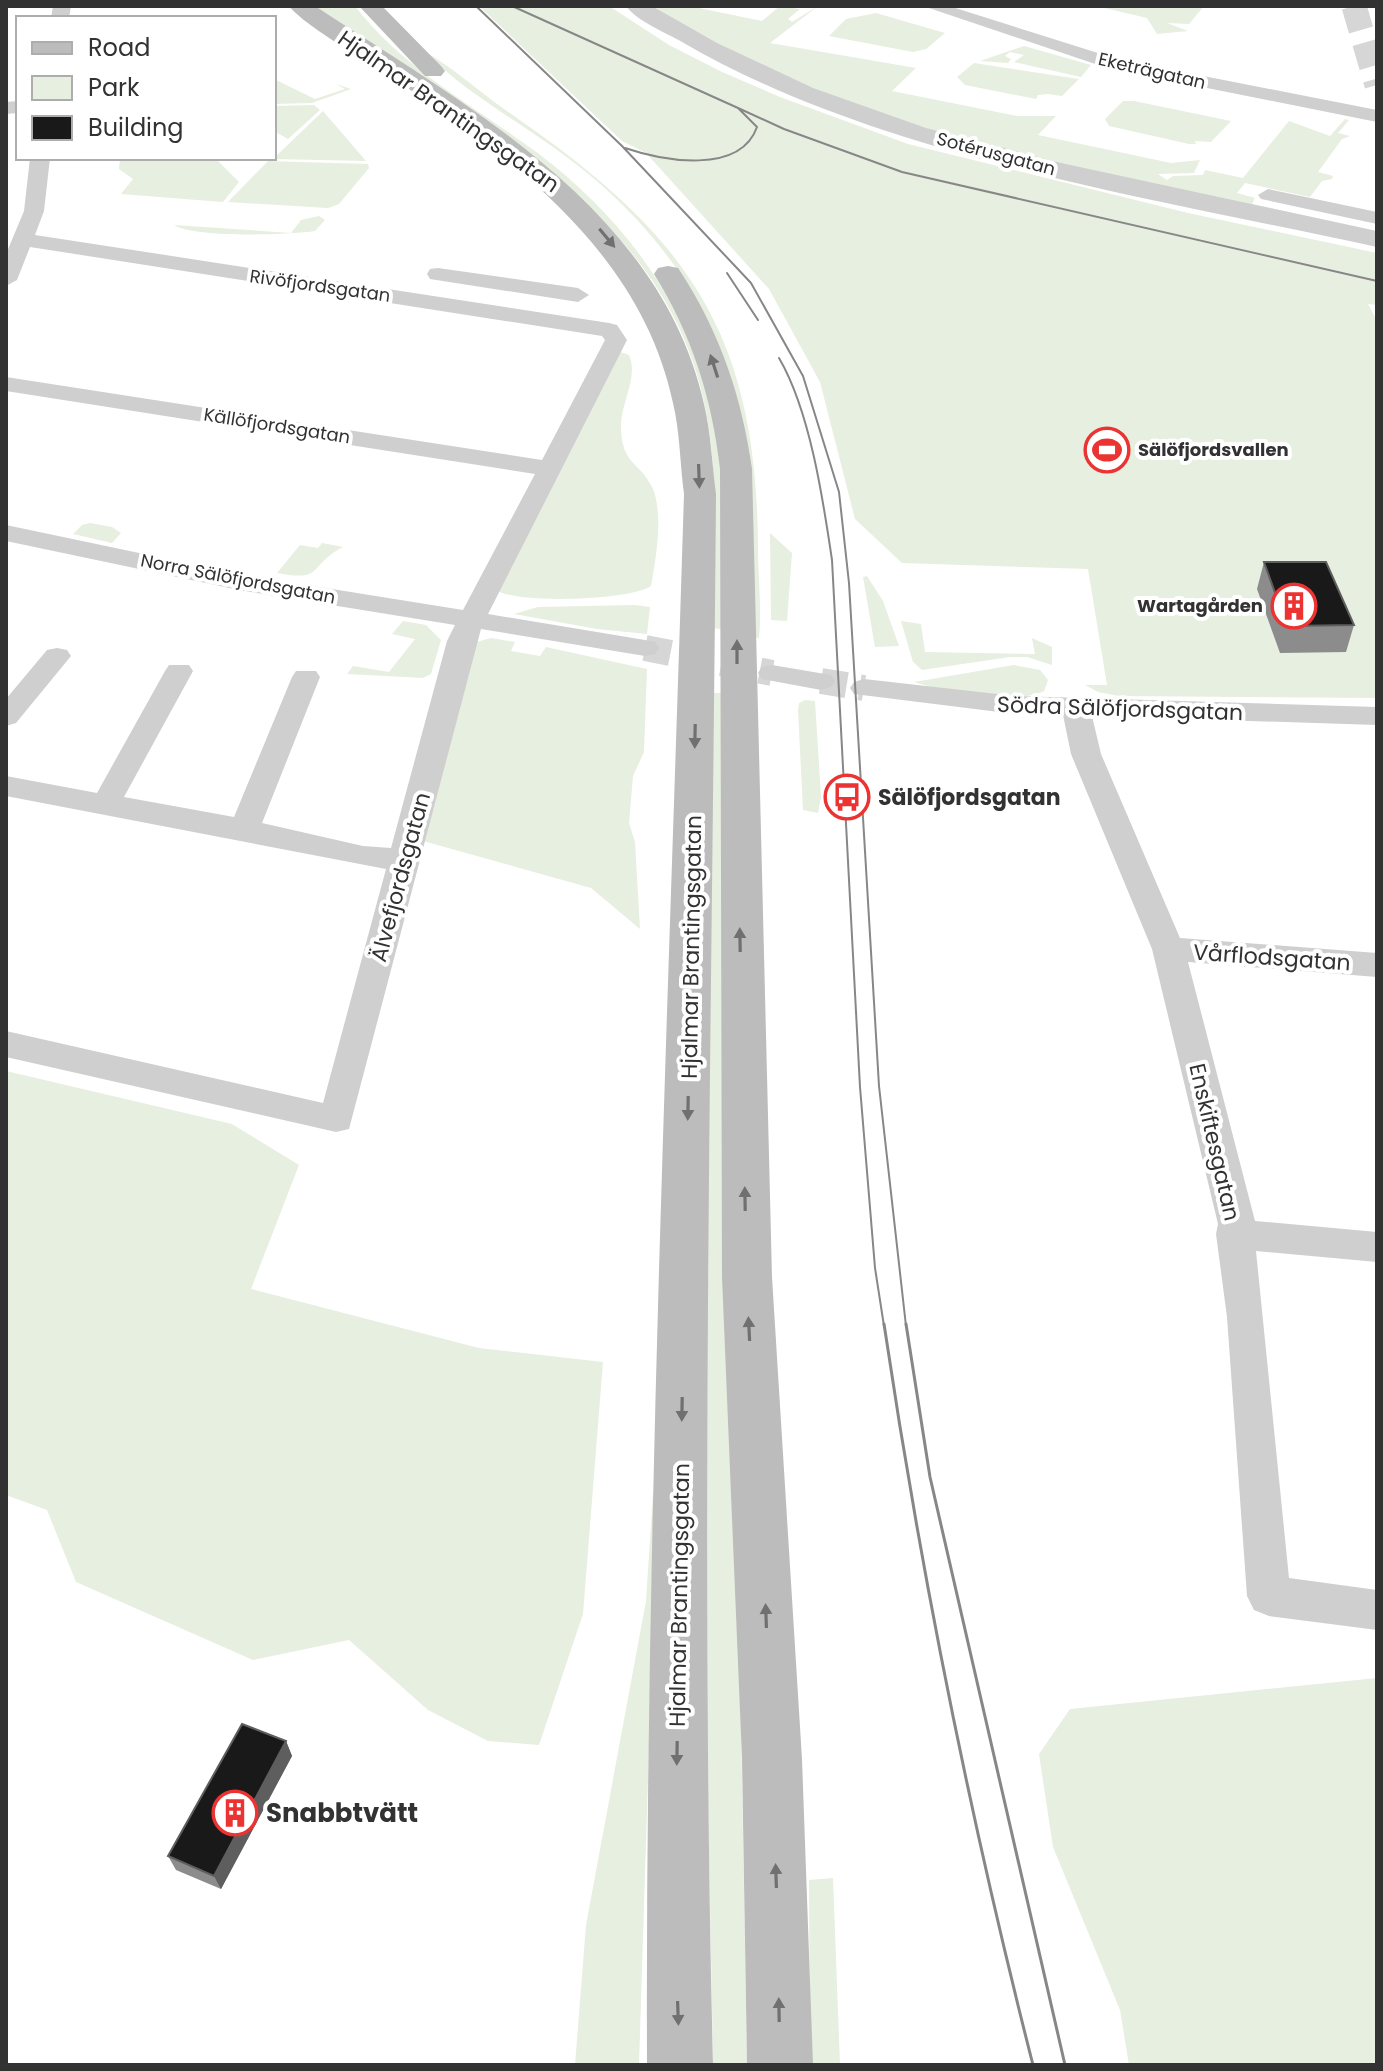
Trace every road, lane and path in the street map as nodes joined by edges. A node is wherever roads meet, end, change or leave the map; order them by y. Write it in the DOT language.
graph roads {
  1 [pos="300,6"];
  2 [pos="370,6"];
  3 [pos="637,6"];
  4 [pos="932,6"];
  5 [pos="1368,109"];
  6 [pos="40,160"];
  7 [pos="1268,195"];
  8 [pos="1377,218"];
  9 [pos="1377,239"];
  10 [pos="25,240"];
  11 [pos="438,274"];
  12 [pos="6,280"];
  13 [pos="510,285"];
  14 [pos="578,295"];
  15 [pos="489,311"];
  16 [pos="615,334"];
  17 [pos="6,384"];
  18 [pos="547,468"];
  19 [pos="6,533"];
  20 [pos="472,619"];
  21 [pos="645,648"];
  22 [pos="57,656"];
  23 [pos="179,671"];
  24 [pos="772,673"];
  25 [pos="306,677"];
  26 [pos="821,681"];
  27 [pos="864,688"];
  28 [pos="1076,708"];
  29 [pos="1377,716"];
  30 [pos="6,717"];
  31 [pos="6,786"];
  32 [pos="106,803"];
  33 [pos="244,829"];
  34 [pos="405,860"];
  35 [pos="1168,949"];
  36 [pos="1377,965"];
  37 [pos="6,1044"];
  38 [pos="1235,1234"];
  39 [pos="1377,1247"];
  40 [pos="1377,1610"];
  41 [pos="680,2065"];
  42 [pos="780,2065"];
  1 -- 41 [label="main road, Hjalmar Brantingsgatan, one-way"];
  42 -- 2 [label="main road, Hjalmar Brantingsgatan, one-way"];
  3 -- 9 [label="street, Sotérusgatan"];
  4 -- 5 [label="street, Eketrägatan"];
  6 -- 10 [label="street"];
  7 -- 8 [label="street"];
  10 -- 12 [label="street"];
  10 -- 15 [label="street, Rivöfjordsgatan"];
  11 -- 13 [label="street"];
  13 -- 14 [label="street"];
  13 -- 15 [label="street"];
  15 -- 16 [label="street, Rivöfjordsgatan"];
  16 -- 18 [label="street, Älvefjordsgatan"];
  17 -- 18 [label="street, Källöfjordsgatan"];
  18 -- 20 [label="street, Älvefjordsgatan"];
  19 -- 20 [label="street, Norra Sälöfjordsgatan"];
  20 -- 21 [label="street"];
  20 -- 34 [label="street, Älvefjordsgatan"];
  22 -- 30 [label="street"];
  23 -- 32 [label="street"];
  24 -- 26 [label="street"];
  25 -- 33 [label="street"];
  27 -- 28 [label="street, Södra Sälöfjordsgatan"];
  28 -- 29 [label="street, Södra Sälöfjordsgatan"];
  28 -- 35 [label="street, Enskiftesgatan"];
  31 -- 32 [label="street"];
  32 -- 33 [label="street"];
  33 -- 34 [label="street"];
  34 -- 37 [label="street, Älvefjordsgatan"];
  35 -- 36 [label="street, Vårflodsgatan"];
  35 -- 38 [label="street, Enskiftesgatan"];
  38 -- 39 [label="street"];
  38 -- 40 [label="street, Enskiftesgatan"];
}
